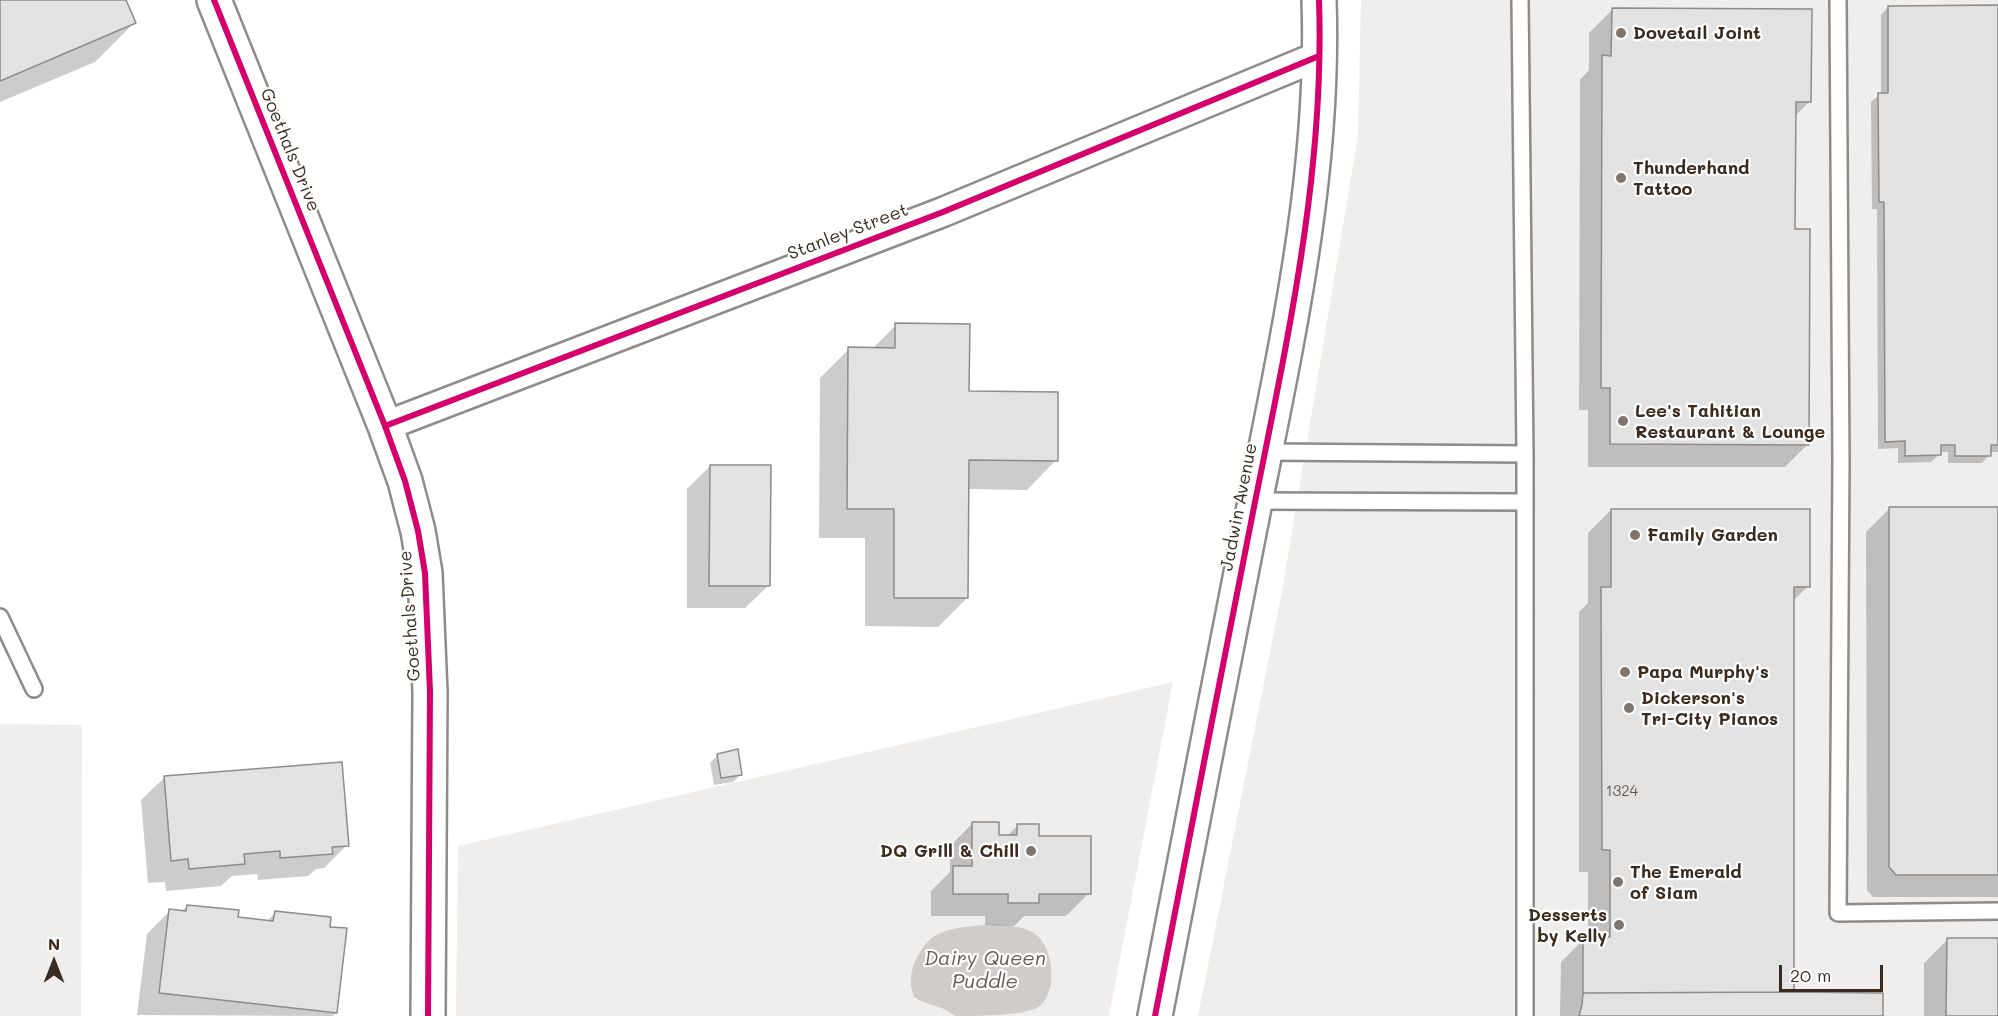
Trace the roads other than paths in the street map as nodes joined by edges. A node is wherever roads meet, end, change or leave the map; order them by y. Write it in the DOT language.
graph roads {
  1 [pos="214,0"];
  2 [pos="1319,0"];
  3 [pos="1520,0"];
  4 [pos="1838,0"];
  5 [pos="1319,56"];
  6 [pos="385,426"];
  7 [pos="1265,452"];
  8 [pos="1525,454"];
  9 [pos="1255,501"];
  10 [pos="1525,502"];
  11 [pos="0,617"];
  12 [pos="34,689"];
  13 [pos="1998,911"];
  14 [pos="428,1016"];
  15 [pos="1155,1016"];
  16 [pos="1526,1016"];
  1 -- 6 [label="street, Goethals Drive"];
  2 -- 5 [label="street, Jadwin Avenue"];
  3 -- 8 [label="lane"];
  4 -- 13 [label="lane"];
  5 -- 6 [label="street, Stanley Street"];
  5 -- 7 [label="street, Jadwin Avenue"];
  6 -- 14 [label="street, Goethals Drive"];
  7 -- 8 [label="lane"];
  7 -- 9 [label="street, Jadwin Avenue"];
  8 -- 10 [label="lane"];
  9 -- 10 [label="lane"];
  9 -- 15 [label="street, Jadwin Avenue"];
  10 -- 16 [label="lane"];
  11 -- 12 [label="lane"];
}
